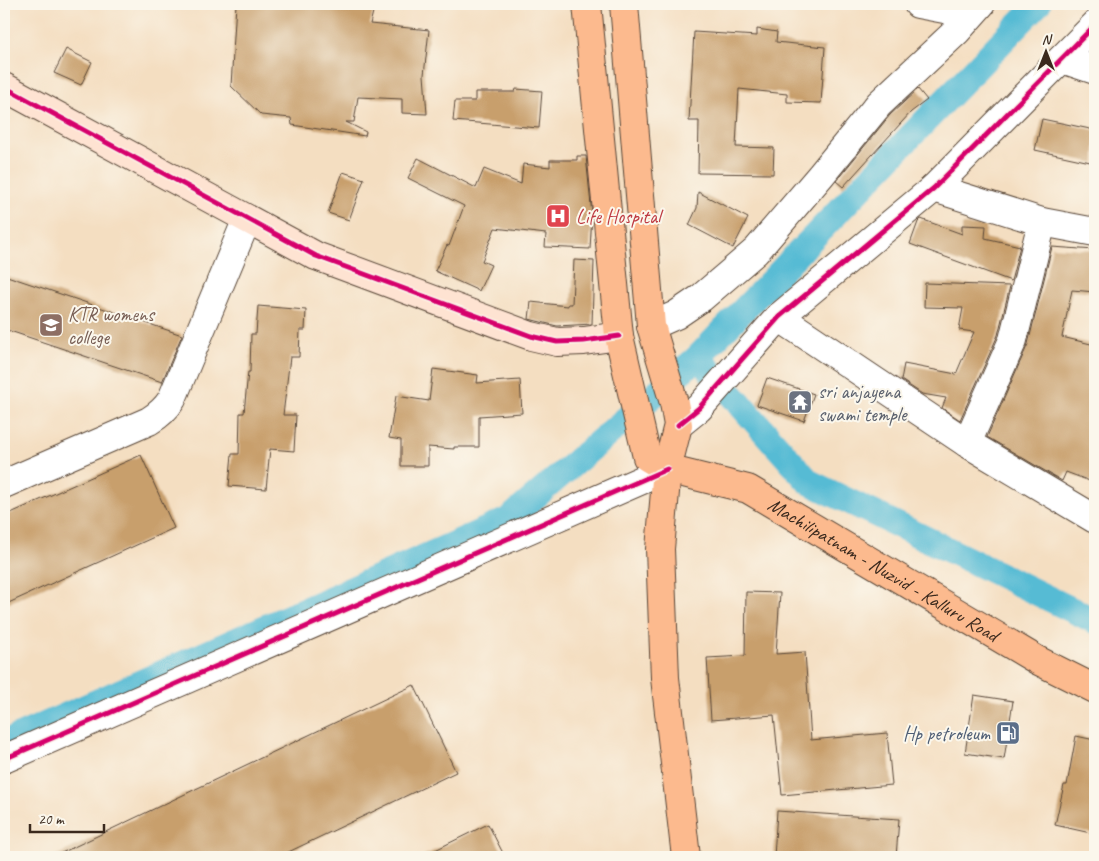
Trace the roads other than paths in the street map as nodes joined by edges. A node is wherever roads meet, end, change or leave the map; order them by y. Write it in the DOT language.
graph roads {
  1 [pos="587,4"];
  2 [pos="624,4"];
  3 [pos="918,4"];
  4 [pos="976,9"];
  5 [pos="1095,26"];
  6 [pos="1062,59"];
  7 [pos="1095,70"];
  8 [pos="4,87"];
  9 [pos="934,188"];
  10 [pos="247,219"];
  11 [pos="1042,222"];
  12 [pos="1095,232"];
  13 [pos="779,318"];
  14 [pos="651,326"];
  15 [pos="619,336"];
  16 [pos="684,412"];
  17 [pos="967,443"];
  18 [pos="667,469"];
  19 [pos="4,484"];
  20 [pos="1095,519"];
  21 [pos="1095,689"];
  22 [pos="4,759"];
  23 [pos="686,857"];
  1 -- 15 [label="highway"];
  2 -- 14 [label="highway"];
  3 -- 4 [label="street"];
  4 -- 14 [label="street"];
  5 -- 6 [label="street"];
  6 -- 7 [label="street"];
  6 -- 9 [label="street"];
  8 -- 10 [label="street"];
  9 -- 11 [label="street"];
  9 -- 13 [label="street"];
  10 -- 15 [label="street"];
  10 -- 19 [label="street"];
  11 -- 12 [label="street"];
  11 -- 17 [label="street"];
  13 -- 16 [label="street"];
  13 -- 17 [label="street"];
  14 -- 16 [label="highway"];
  15 -- 18 [label="highway"];
  16 -- 18 [label="highway"];
  17 -- 20 [label="street"];
  18 -- 21 [label="highway, Machilipatnam - Nuzvid - Kalluru Road"];
  18 -- 22 [label="street"];
  18 -- 23 [label="highway"];
}
